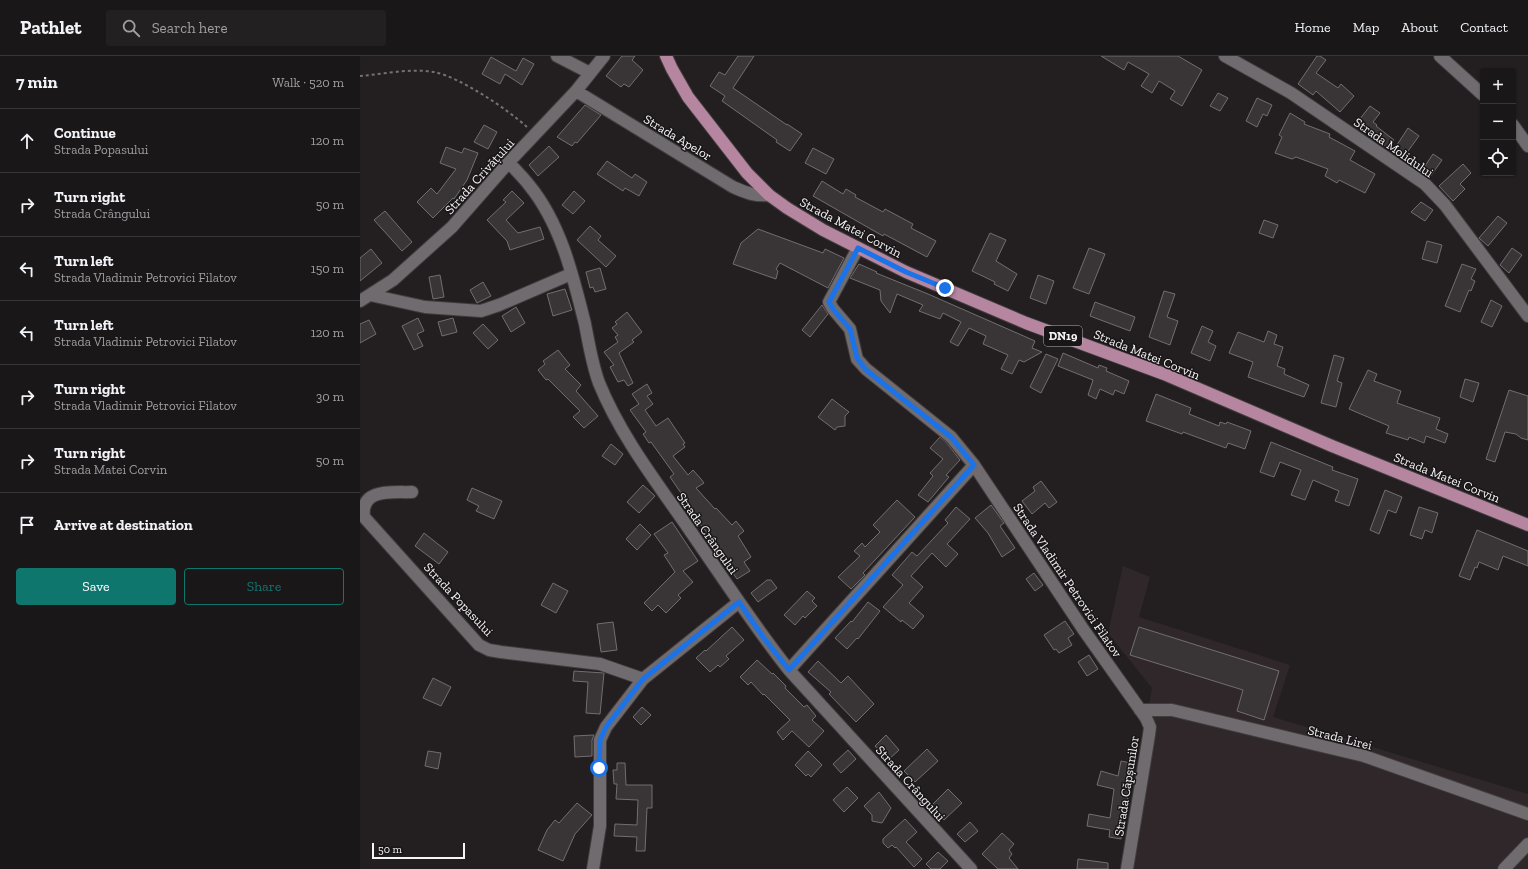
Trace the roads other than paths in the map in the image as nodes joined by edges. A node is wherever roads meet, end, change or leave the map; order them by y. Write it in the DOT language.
graph roads {
  1 [pos="557,56"];
  2 [pos="604,56"];
  3 [pos="666,56"];
  4 [pos="1225,56"];
  5 [pos="1440,56"];
  6 [pos="590,74"];
  7 [pos="576,92"];
  8 [pos="1480,92"];
  9 [pos="1516,129"];
  10 [pos="1528,146"];
  11 [pos="509,162"];
  12 [pos="769,195"];
  13 [pos="858,248"];
  14 [pos="571,274"];
  15 [pos="365,298"];
  16 [pos="1528,316"];
  17 [pos="974,465"];
  18 [pos="412,492"];
  19 [pos="1528,524"];
  20 [pos="739,602"];
  21 [pos="789,670"];
  22 [pos="643,679"];
  23 [pos="1140,710"];
  24 [pos="1528,814"];
  25 [pos="1528,844"];
  26 [pos="593,869"];
  27 [pos="971,869"];
  28 [pos="1127,869"];
  29 [pos="1504,869"];
  1 -- 6 [label="street"];
  2 -- 6 [label="street, Strada Crivățului"];
  3 -- 12 [label="main road, Strada Matei Corvin / DN19"];
  4 -- 16 [label="street, Strada Molidului"];
  5 -- 8 [label="street"];
  6 -- 7 [label="street, Strada Crivățului"];
  7 -- 11 [label="street, Strada Crivățului"];
  7 -- 12 [label="street, Strada Apelor"];
  9 -- 10 [label="street"];
  11 -- 14 [label="street, Strada Crângului"];
  11 -- 15 [label="street, Strada Crivățului"];
  12 -- 13 [label="main road, Strada Matei Corvin / DN19"];
  13 -- 17 [label="street, Strada Vladimir Petrovici Filatov"];
  13 -- 19 [label="main road, Strada Matei Corvin / DN19"];
  14 -- 15 [label="street"];
  14 -- 20 [label="street, Strada Crângului"];
  17 -- 21 [label="street"];
  17 -- 23 [label="street, Strada Vladimir Petrovici Filatov"];
  18 -- 22 [label="street, Strada Popasului"];
  20 -- 21 [label="street, Strada Crângului"];
  20 -- 22 [label="street"];
  21 -- 27 [label="street, Strada Crângului"];
  22 -- 26 [label="street"];
  23 -- 24 [label="street, Strada Lirei"];
  23 -- 28 [label="street, Strada Căpșunilor"];
  25 -- 29 [label="street"];
}
